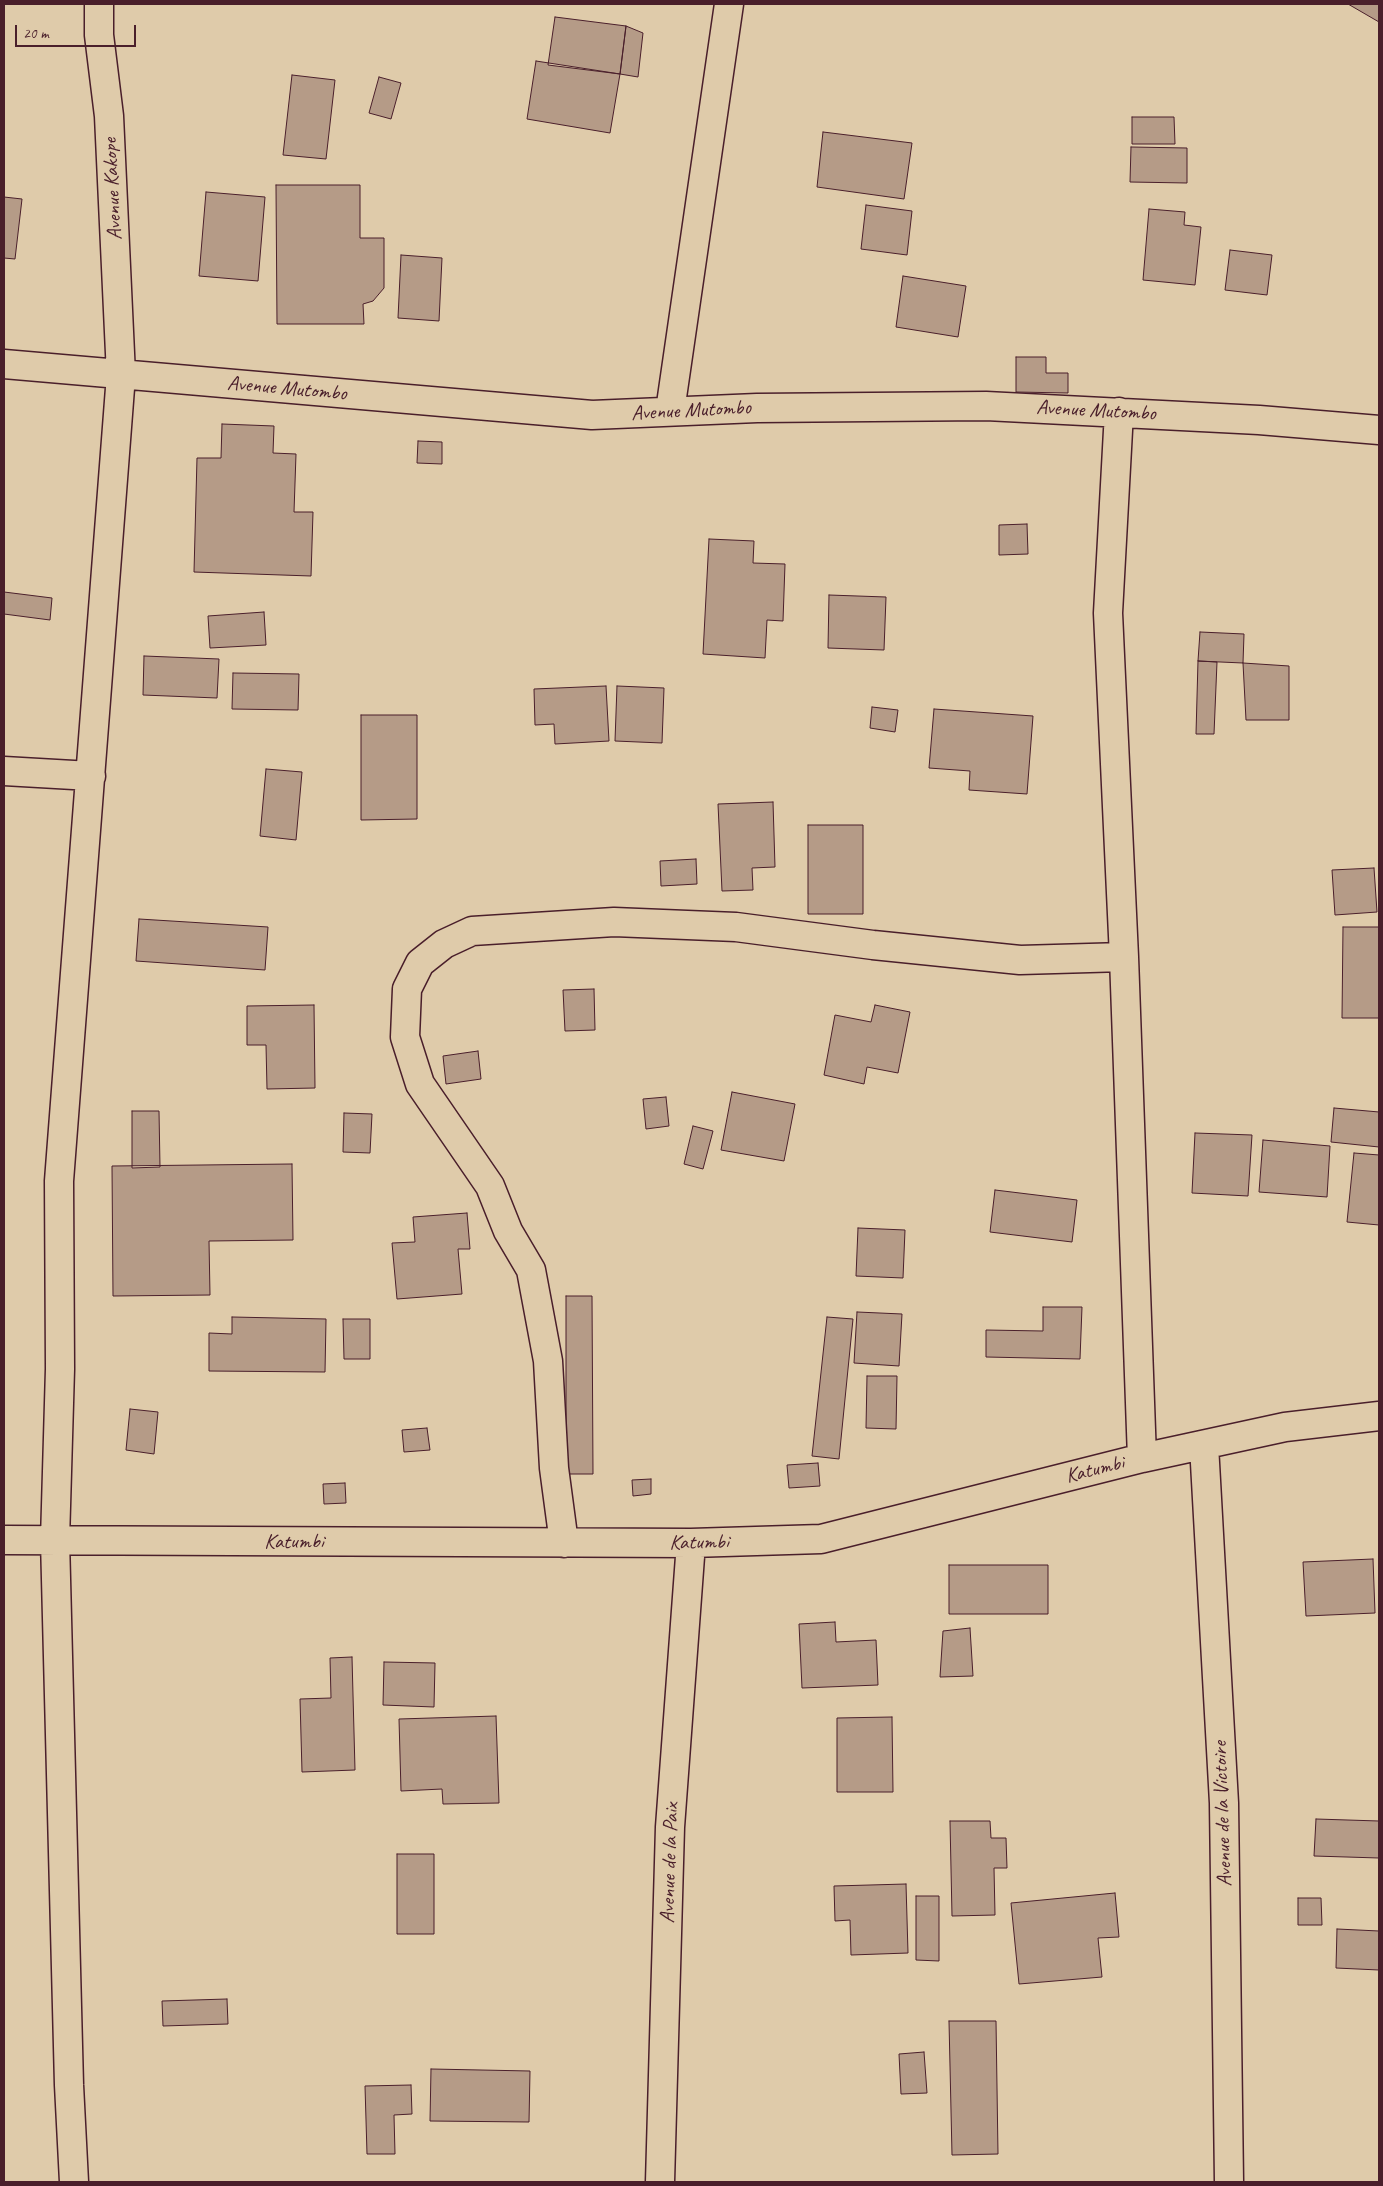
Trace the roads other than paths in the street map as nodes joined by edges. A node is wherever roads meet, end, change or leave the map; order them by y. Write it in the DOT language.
graph roads {
  1 [pos="99,4"];
  2 [pos="729,4"];
  3 [pos="4,364"];
  4 [pos="121,375"];
  5 [pos="670,411"];
  6 [pos="1119,412"];
  7 [pos="1379,430"];
  8 [pos="4,771"];
  9 [pos="91,776"];
  10 [pos="1124,957"];
  11 [pos="1379,1416"];
  12 [pos="1204,1445"];
  13 [pos="1142,1458"];
  14 [pos="4,1540"];
  15 [pos="55,1540"];
  16 [pos="564,1543"];
  17 [pos="691,1544"];
  18 [pos="74,2182"];
  19 [pos="660,2182"];
  20 [pos="1229,2182"];
  1 -- 4 [label="street, Avenue Kakope"];
  2 -- 5 [label="street"];
  3 -- 4 [label="street, Avenue Mutombo"];
  4 -- 5 [label="street, Avenue Mutombo"];
  4 -- 9 [label="street, Avenue Kakope"];
  5 -- 6 [label="street, Avenue Mutombo"];
  6 -- 7 [label="street, Avenue Mutombo"];
  6 -- 10 [label="street"];
  8 -- 9 [label="street"];
  9 -- 15 [label="street, Avenue Kakope"];
  10 -- 13 [label="street"];
  10 -- 16 [label="street"];
  11 -- 12 [label="street, Katumbi"];
  12 -- 13 [label="street, Katumbi"];
  12 -- 20 [label="street, Avenue de la Victoire"];
  13 -- 17 [label="street, Katumbi"];
  14 -- 15 [label="street, Katumbi"];
  15 -- 16 [label="street, Katumbi"];
  15 -- 18 [label="street, Avenue Kakope"];
  16 -- 17 [label="street, Katumbi"];
  17 -- 19 [label="street, Avenue de la Paix"];
}
